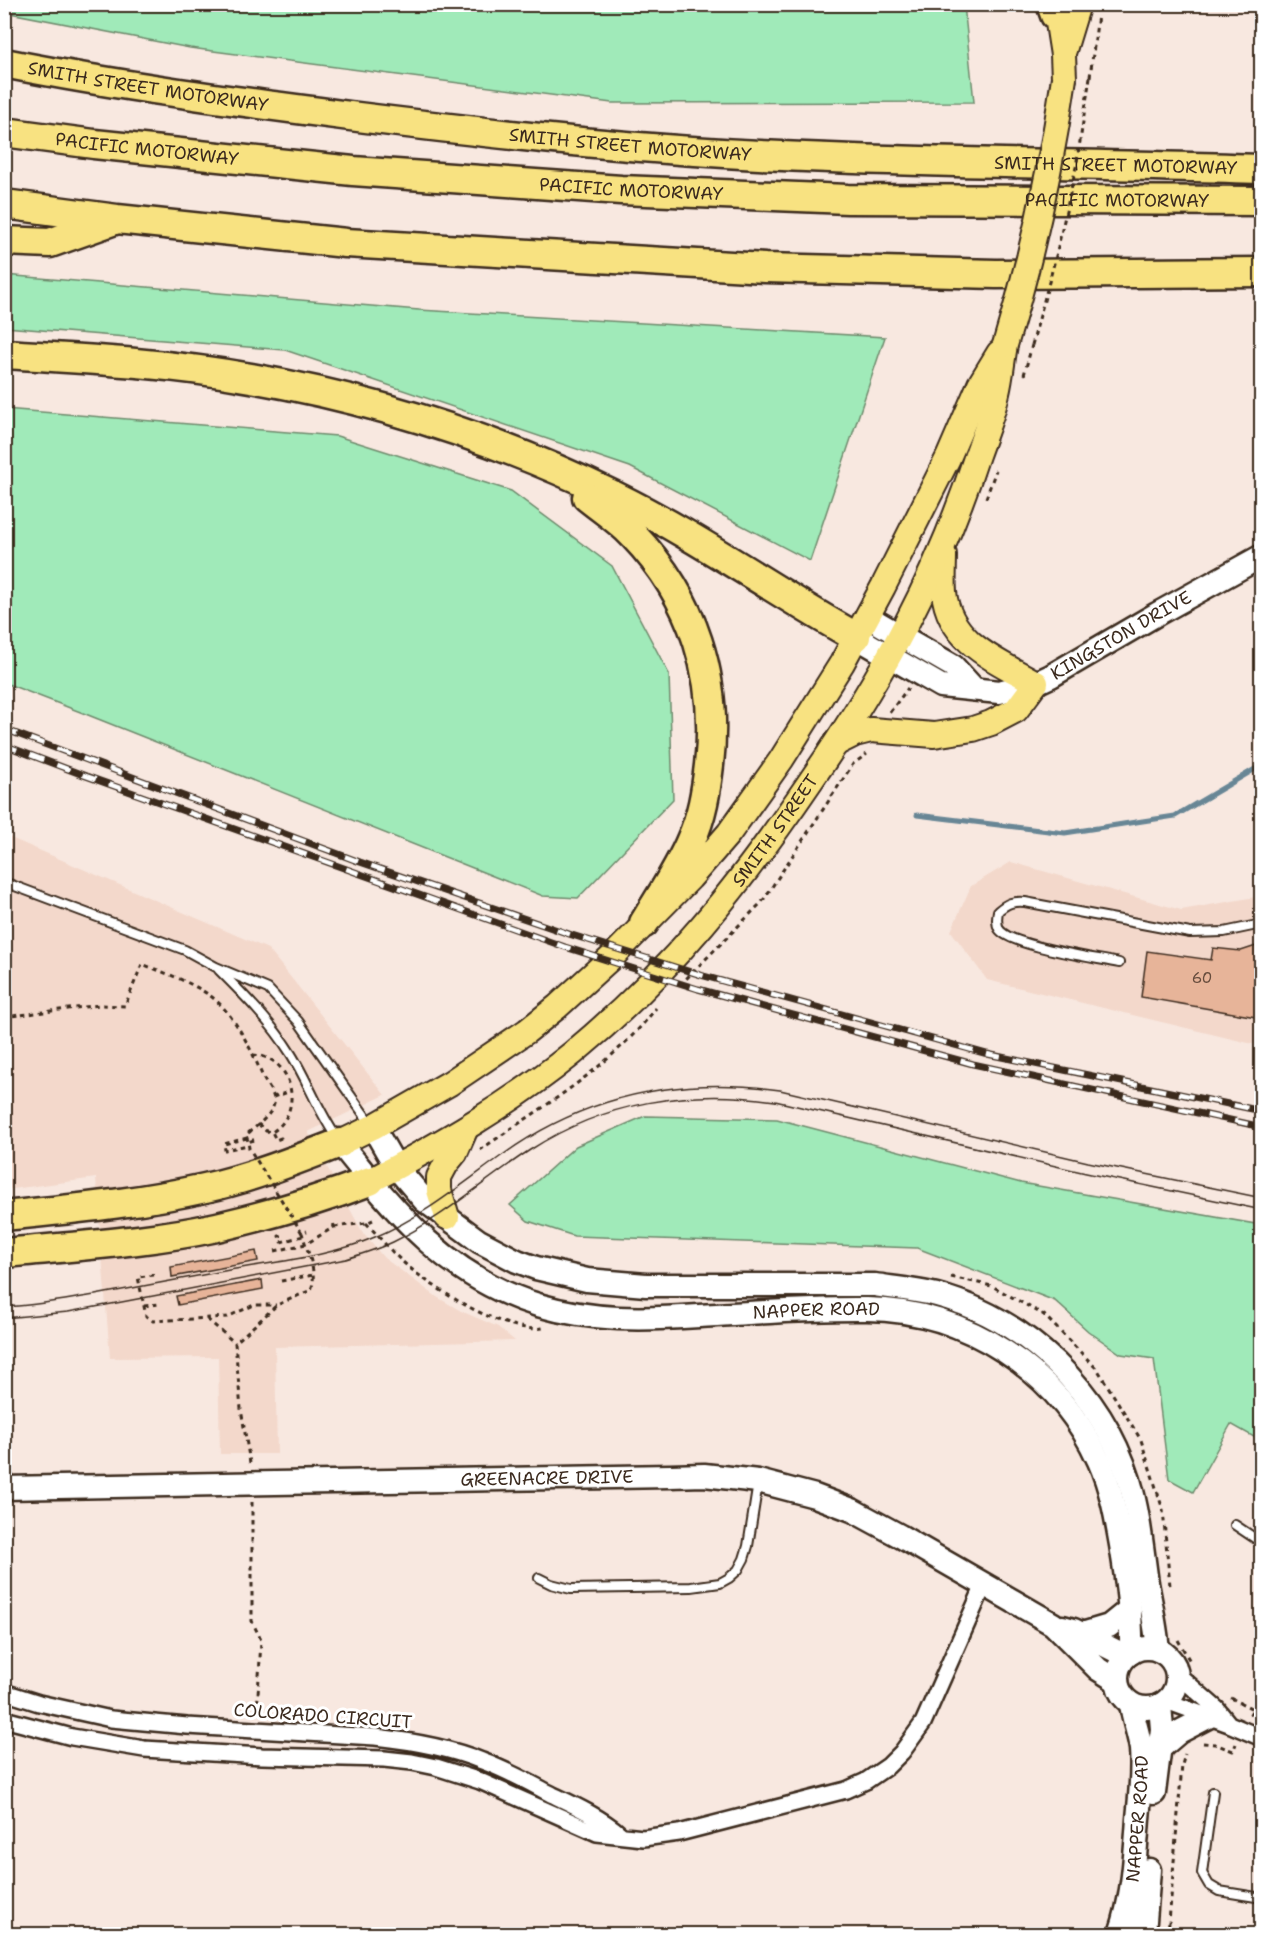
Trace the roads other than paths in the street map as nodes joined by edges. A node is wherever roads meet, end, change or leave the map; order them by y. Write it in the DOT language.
graph roads {
  1 [pos="1060,7"];
  2 [pos="4,63"];
  3 [pos="4,132"];
  4 [pos="1262,169"];
  5 [pos="1262,201"];
  6 [pos="4,204"];
  7 [pos="117,219"];
  8 [pos="4,241"];
  9 [pos="1262,272"];
  10 [pos="1005,345"];
  11 [pos="4,354"];
  12 [pos="552,467"];
  13 [pos="944,546"];
  14 [pos="1262,556"];
  15 [pos="862,627"];
  16 [pos="896,646"];
  17 [pos="1036,683"];
  18 [pos="837,743"];
  19 [pos="4,882"];
  20 [pos="644,923"];
  21 [pos="1262,924"];
  22 [pos="1119,963"];
  23 [pos="216,967"];
  24 [pos="373,1127"];
  25 [pos="466,1128"];
  26 [pos="340,1143"];
  27 [pos="396,1167"];
  28 [pos="370,1181"];
  29 [pos="4,1216"];
  30 [pos="447,1217"];
  31 [pos="4,1253"];
  32 [pos="758,1481"];
  33 [pos="4,1488"];
  34 [pos="1235,1525"];
  35 [pos="1262,1543"];
  36 [pos="539,1578"];
  37 [pos="984,1585"];
  38 [pos="1130,1609"];
  39 [pos="1053,1624"];
  40 [pos="1082,1634"];
  41 [pos="1158,1650"];
  42 [pos="1128,1654"];
  43 [pos="1186,1671"];
  44 [pos="1117,1681"];
  45 [pos="4,1692"];
  46 [pos="1163,1703"];
  47 [pos="1131,1704"];
  48 [pos="4,1719"];
  49 [pos="1227,1724"];
  50 [pos="1262,1738"];
  51 [pos="1159,1749"];
  52 [pos="1213,1792"];
  53 [pos="620,1834"];
  54 [pos="1262,1898"];
  55 [pos="1120,1935"];
  56 [pos="1144,1935"];
  1 -- 10 [label="main road, SMITH STREET, bridge"];
  2 -- 4 [label="highway, SMITH STREET MOTORWAY"];
  3 -- 5 [label="highway, PACIFIC MOTORWAY"];
  6 -- 7 [label="highway"];
  7 -- 8 [label="highway"];
  7 -- 9 [label="highway"];
  10 -- 13 [label="main road, SMITH STREET"];
  10 -- 15 [label="main road, SMITH STREET"];
  11 -- 12 [label="highway"];
  12 -- 15 [label="highway"];
  12 -- 20 [label="highway"];
  13 -- 16 [label="main road, SMITH STREET"];
  13 -- 17 [label="main road"];
  14 -- 17 [label="main road, KINGSTON DRIVE"];
  15 -- 16 [label="main road, KINGSTON DRIVE"];
  15 -- 20 [label="main road, SMITH STREET"];
  16 -- 17 [label="main road, KINGSTON DRIVE"];
  16 -- 18 [label="main road, SMITH STREET"];
  17 -- 18 [label="main road"];
  18 -- 25 [label="main road, SMITH STREET"];
  19 -- 23 [label="lane"];
  20 -- 24 [label="main road, SMITH STREET"];
  21 -- 22 [label="lane"];
  23 -- 24 [label="lane"];
  23 -- 26 [label="lane"];
  24 -- 26 [label="main road, SMITH STREET"];
  24 -- 27 [label="main road, NAPPER ROAD"];
  25 -- 27 [label="main road, SMITH STREET"];
  25 -- 30 [label="main road"];
  26 -- 28 [label="main road, NAPPER ROAD"];
  26 -- 29 [label="highway"];
  27 -- 28 [label="main road, SMITH STREET"];
  27 -- 30 [label="main road, NAPPER ROAD"];
  28 -- 31 [label="highway"];
  28 -- 38 [label="main road, NAPPER ROAD"];
  30 -- 41 [label="main road, NAPPER ROAD"];
  32 -- 33 [label="main road, GREENACRE DRIVE"];
  32 -- 36 [label="lane"];
  32 -- 37 [label="main road, GREENACRE DRIVE"];
  34 -- 35 [label="lane"];
  37 -- 39 [label="main road, GREENACRE DRIVE"];
  37 -- 53 [label="street"];
  38 -- 40 [label="main road"];
  38 -- 42 [label="main road, NAPPER ROAD"];
  39 -- 40 [label="main road, GREENACRE DRIVE"];
  39 -- 44 [label="main road, GREENACRE DRIVE"];
  40 -- 42 [label="main road, GREENACRE DRIVE"];
  41 -- 42 [label="main road"];
  41 -- 43 [label="main road"];
  42 -- 44 [label="main road"];
  43 -- 46 [label="main road"];
  43 -- 49 [label="street"];
  44 -- 47 [label="main road"];
  45 -- 53 [label="street, COLORADO CIRCUIT"];
  46 -- 47 [label="main road"];
  46 -- 49 [label="street"];
  46 -- 51 [label="main road, NAPPER ROAD"];
  47 -- 55 [label="main road, NAPPER ROAD"];
  48 -- 53 [label="street"];
  49 -- 50 [label="street"];
  49 -- 51 [label="main road"];
  51 -- 56 [label="main road, NAPPER ROAD"];
  52 -- 54 [label="lane"];
}
